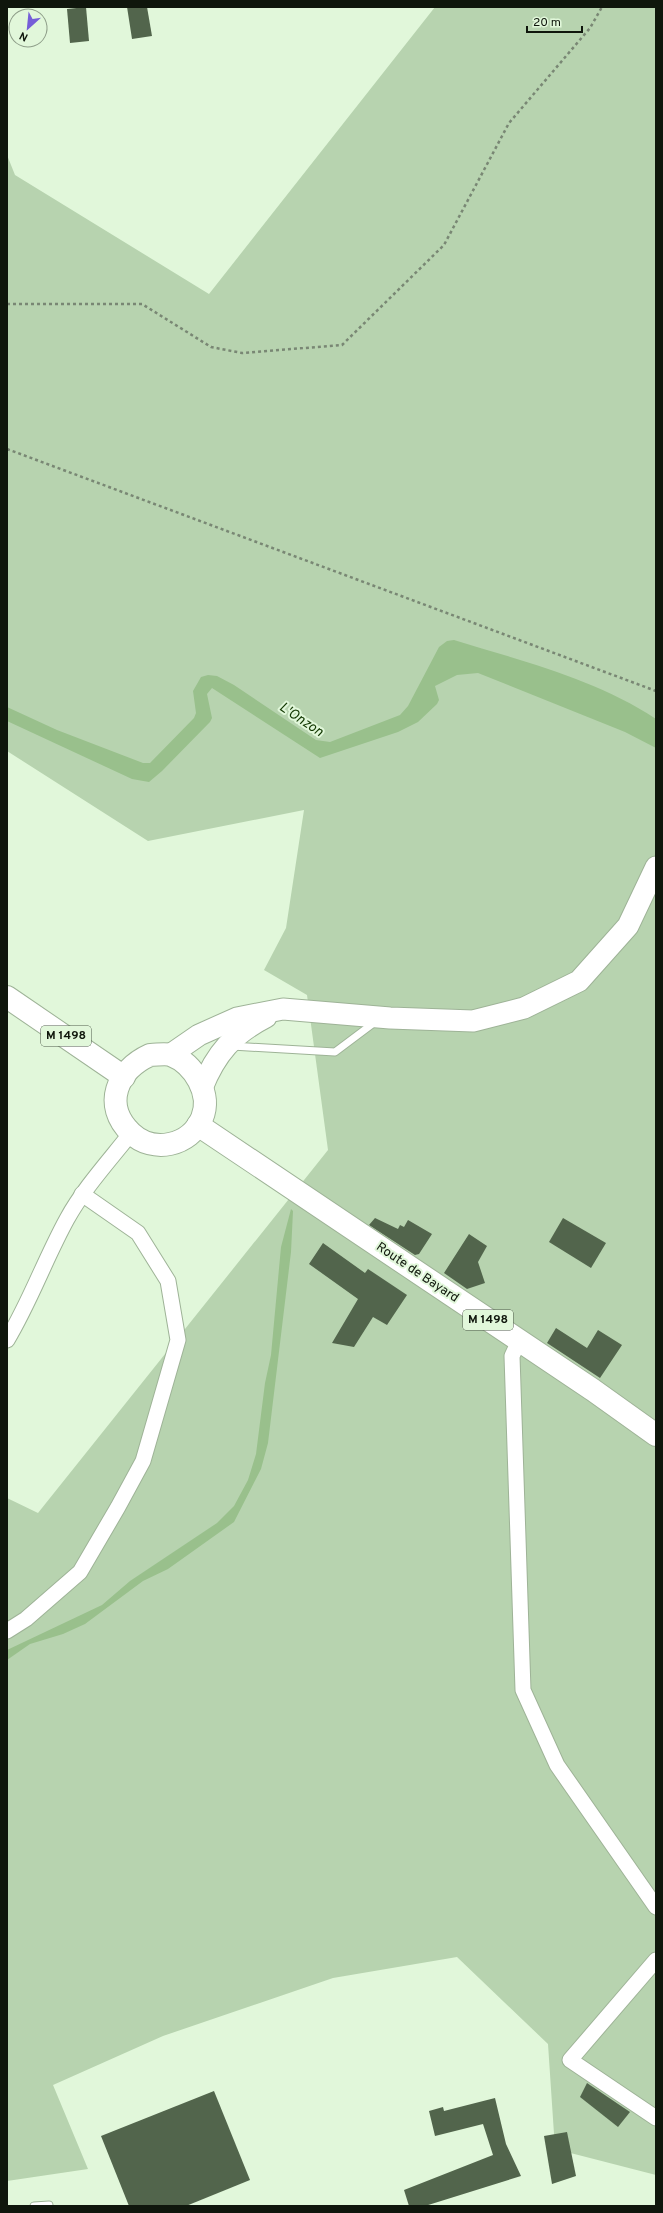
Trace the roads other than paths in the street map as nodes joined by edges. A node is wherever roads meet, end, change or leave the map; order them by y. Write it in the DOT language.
graph roads {
  1 [pos="656,867"];
  2 [pos="7,997"];
  3 [pos="283,1009"];
  4 [pos="386,1018"];
  5 [pos="225,1046"];
  6 [pos="170,1055"];
  7 [pos="124,1077"];
  8 [pos="202,1088"];
  9 [pos="198,1125"];
  10 [pos="131,1133"];
  11 [pos="82,1194"];
  12 [pos="7,1340"];
  13 [pos="519,1341"];
  14 [pos="656,1435"];
  15 [pos="7,1631"];
  16 [pos="656,1907"];
  17 [pos="656,1960"];
  18 [pos="656,2118"];
  19 [pos="49,2205"];
  20 [pos="34,2206"];
  1 -- 4 [label="main road"];
  2 -- 7 [label="main road, M 1498"];
  3 -- 4 [label="main road"];
  3 -- 5 [label="main road"];
  3 -- 6 [label="main road"];
  4 -- 5 [label="lane"];
  5 -- 8 [label="main road"];
  6 -- 7 [label="main road"];
  6 -- 8 [label="main road"];
  7 -- 10 [label="main road"];
  8 -- 9 [label="main road"];
  9 -- 10 [label="main road"];
  9 -- 13 [label="main road, Route de Bayard / M 1498"];
  10 -- 11 [label="street"];
  11 -- 12 [label="street"];
  11 -- 15 [label="street"];
  13 -- 14 [label="main road, Route de Bayard / M 1498"];
  13 -- 16 [label="street"];
  17 -- 18 [label="street"];
  19 -- 20 [label="lane"];
}
